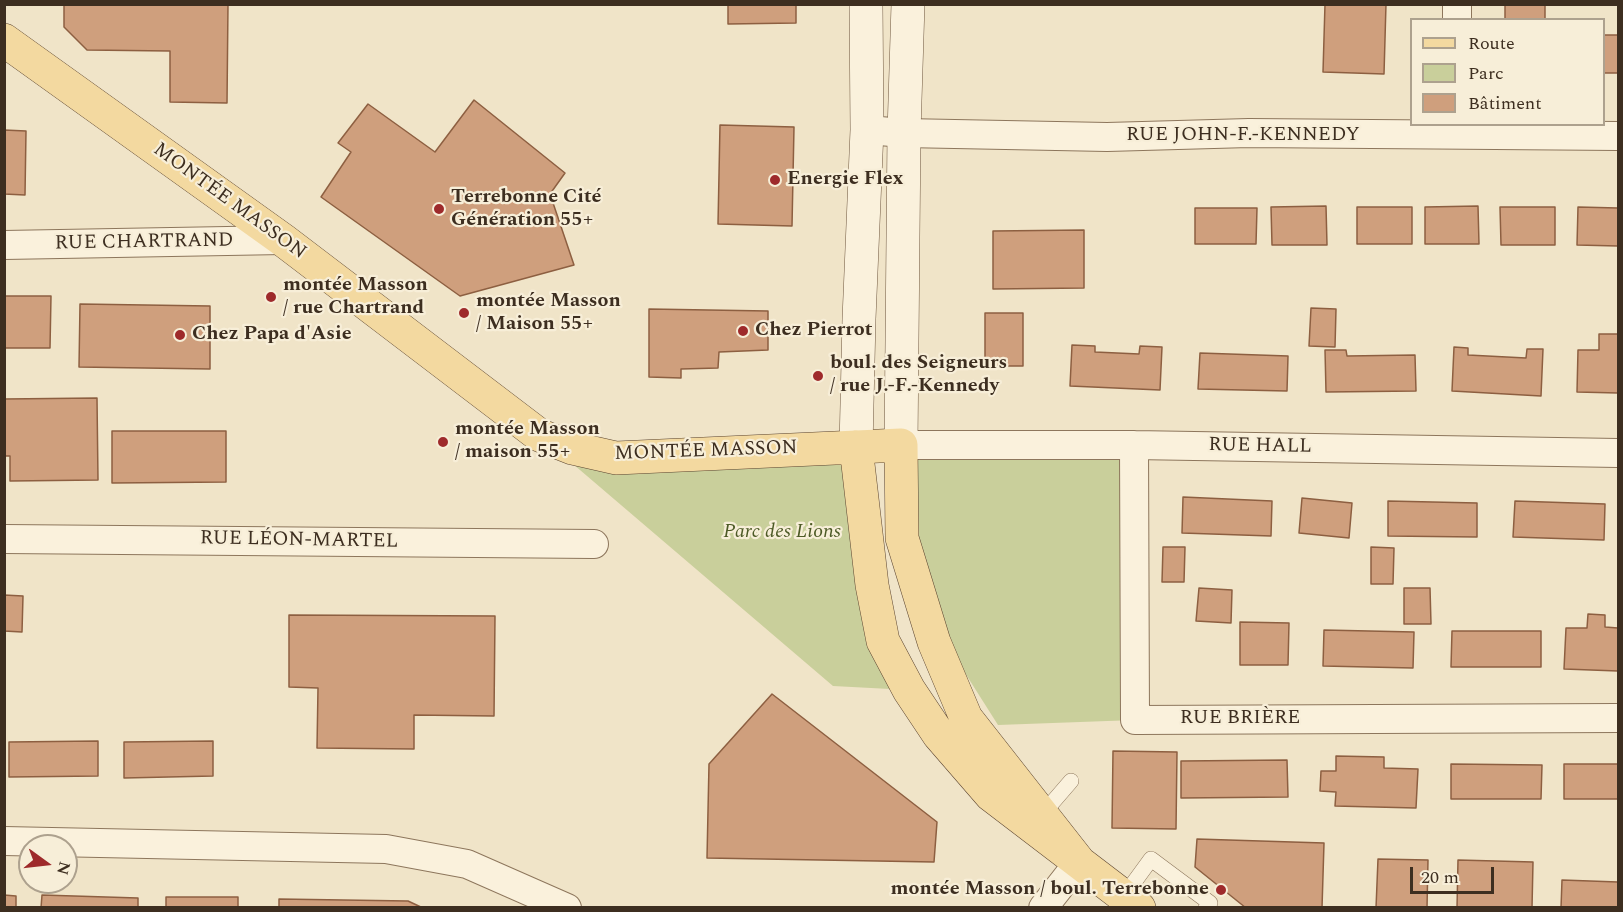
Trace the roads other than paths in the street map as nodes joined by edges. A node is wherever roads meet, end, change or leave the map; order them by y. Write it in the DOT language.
graph roads {
  1 [pos="866,4"];
  2 [pos="908,4"];
  3 [pos="4,40"];
  4 [pos="867,130"];
  5 [pos="1456,130"];
  6 [pos="904,134"];
  7 [pos="1618,136"];
  8 [pos="283,240"];
  9 [pos="4,245"];
  10 [pos="902,445"];
  11 [pos="1134,445"];
  12 [pos="856,447"];
  13 [pos="1618,453"];
  14 [pos="4,539"];
  15 [pos="594,544"];
  16 [pos="1618,718"];
  17 [pos="1071,782"];
  18 [pos="1036,821"];
  19 [pos="4,841"];
  20 [pos="1079,862"];
  21 [pos="1125,904"];
  22 [pos="567,908"];
  23 [pos="1043,908"];
  24 [pos="1206,908"];
  1 -- 4 [label="main road"];
  2 -- 6 [label="main road"];
  3 -- 8 [label="main road, MONTÉE MASSON"];
  4 -- 6 [label="street, RUE JOHN-F.-KENNEDY"];
  4 -- 12 [label="main road"];
  5 -- 6 [label="street, RUE JOHN-F.-KENNEDY"];
  5 -- 7 [label="street, RUE JOHN-F.-KENNEDY"];
  6 -- 10 [label="main road"];
  8 -- 9 [label="street, RUE CHARTRAND"];
  8 -- 12 [label="main road, MONTÉE MASSON"];
  10 -- 11 [label="street, RUE HALL"];
  10 -- 12 [label="main road, MONTÉE MASSON"];
  10 -- 18 [label="main road"];
  11 -- 13 [label="street, RUE HALL"];
  11 -- 16 [label="street, RUE BRIÈRE"];
  12 -- 18 [label="main road"];
  14 -- 15 [label="street, RUE LÉON-MARTEL"];
  17 -- 18 [label="lane"];
  18 -- 20 [label="main road"];
  19 -- 22 [label="street"];
  20 -- 21 [label="main road"];
  20 -- 23 [label="street"];
  21 -- 24 [label="lane"];
}
